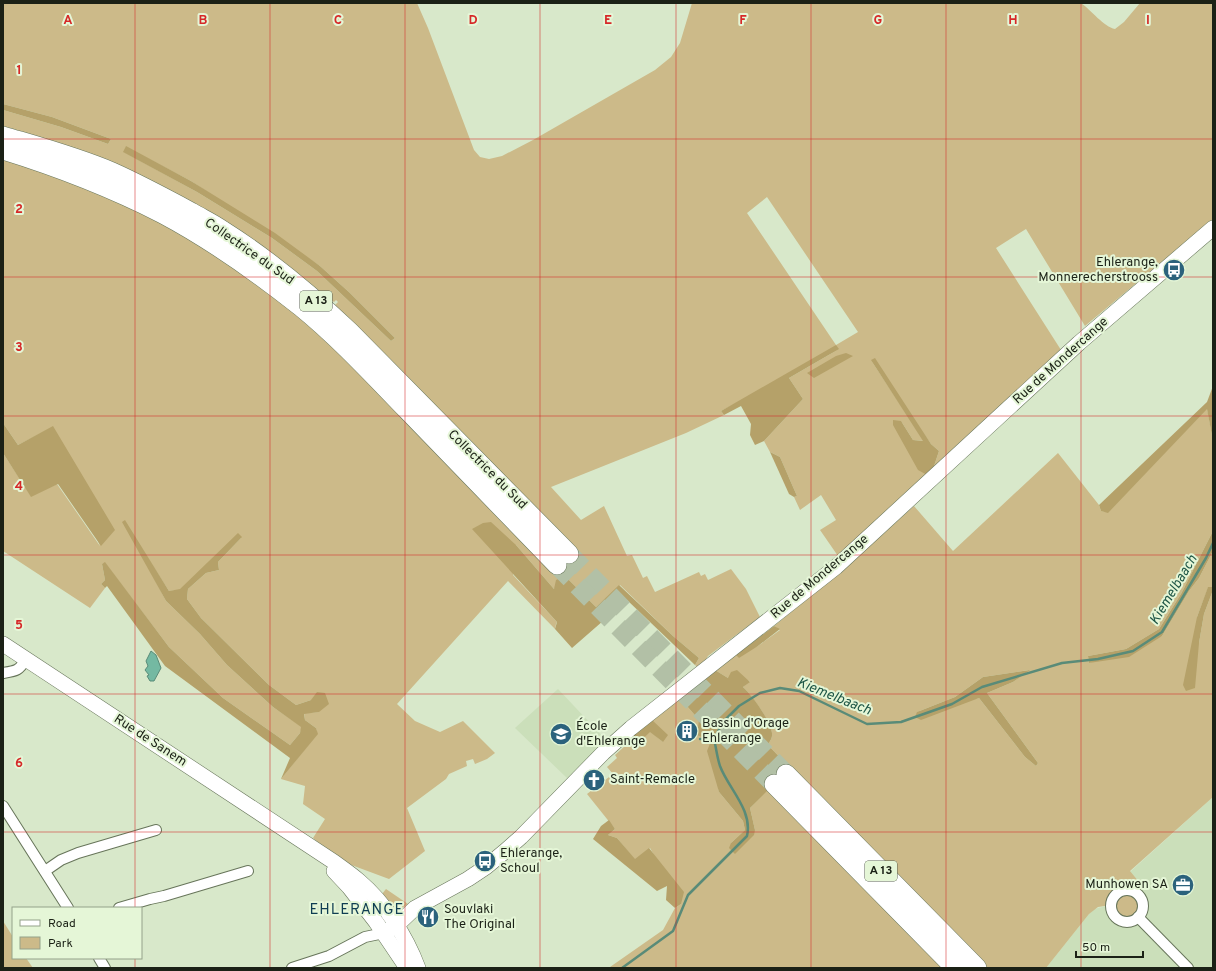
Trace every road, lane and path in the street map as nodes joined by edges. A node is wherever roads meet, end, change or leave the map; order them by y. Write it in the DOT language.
graph roads {
  1 [pos="3,136"];
  2 [pos="3,150"];
  3 [pos="1213,228"];
  4 [pos="3,644"];
  5 [pos="26,659"];
  6 [pos="3,673"];
  7 [pos="3,806"];
  8 [pos="156,830"];
  9 [pos="297,838"];
  10 [pos="248,871"];
  11 [pos="45,872"];
  12 [pos="67,907"];
  13 [pos="122,907"];
  14 [pos="1138,917"];
  15 [pos="393,920"];
  16 [pos="380,928"];
  17 [pos="100,959"];
  18 [pos="105,968"];
  19 [pos="292,968"];
  20 [pos="407,968"];
  21 [pos="418,968"];
  22 [pos="955,968"];
  23 [pos="977,968"];
  24 [pos="1188,968"];
  1 -- 2 [label="highway, Collectrice du Sud / A 13"];
  3 -- 15 [label="main road, Rue de Mondercange"];
  4 -- 5 [label="main road, Rue de Sanem"];
  5 -- 6 [label="street"];
  5 -- 9 [label="main road, Rue de Sanem"];
  7 -- 11 [label="street"];
  8 -- 11 [label="street"];
  9 -- 15 [label="main road, Rue de Sanem"];
  9 -- 16 [label="main road, Rue de Sanem"];
  10 -- 13 [label="street"];
  11 -- 12 [label="street"];
  14 -- 24 [label="street"];
  15 -- 16 [label="main road, Rue de Mondercange"];
  15 -- 21 [label="main road, Rue de Sanem"];
  16 -- 19 [label="street"];
  16 -- 20 [label="main road, Rue de Sanem"];
  17 -- 18 [label="street"];
  22 -- 23 [label="highway, A 13"];
}
